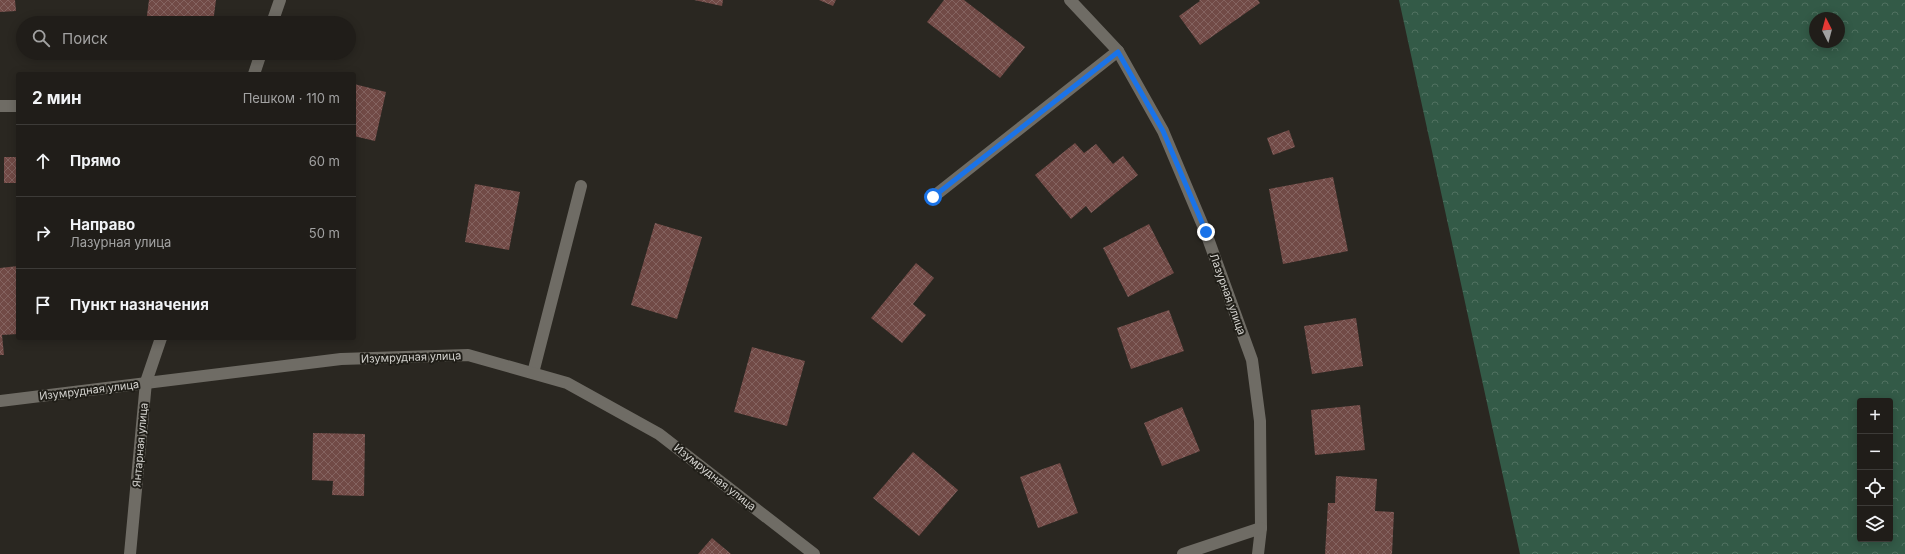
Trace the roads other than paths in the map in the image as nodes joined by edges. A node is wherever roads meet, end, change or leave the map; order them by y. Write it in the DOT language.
graph roads {
  1 [pos="280,0"];
  2 [pos="1070,0"];
  3 [pos="274,16"];
  4 [pos="1118,52"];
  5 [pos="259,60"];
  6 [pos="255,72"];
  7 [pos="0,106"];
  8 [pos="16,106"];
  9 [pos="581,186"];
  10 [pos="933,197"];
  11 [pos="160,340"];
  12 [pos="533,373"];
  13 [pos="146,382"];
  14 [pos="0,401"];
  15 [pos="1262,528"];
  16 [pos="130,554"];
  17 [pos="814,554"];
  18 [pos="1183,554"];
  19 [pos="1258,554"];
  1 -- 3 [label="street"];
  2 -- 4 [label="street, Лазурная улица"];
  4 -- 10 [label="street"];
  4 -- 15 [label="street, Лазурная улица"];
  5 -- 6 [label="street"];
  7 -- 8 [label="street"];
  9 -- 12 [label="street"];
  11 -- 13 [label="street, Янтарная улица"];
  12 -- 13 [label="street, Изумрудная улица"];
  12 -- 17 [label="street, Изумрудная улица"];
  13 -- 14 [label="street, Изумрудная улица"];
  13 -- 16 [label="street, Янтарная улица"];
  15 -- 18 [label="street"];
  15 -- 19 [label="street, Лазурная улица"];
}
